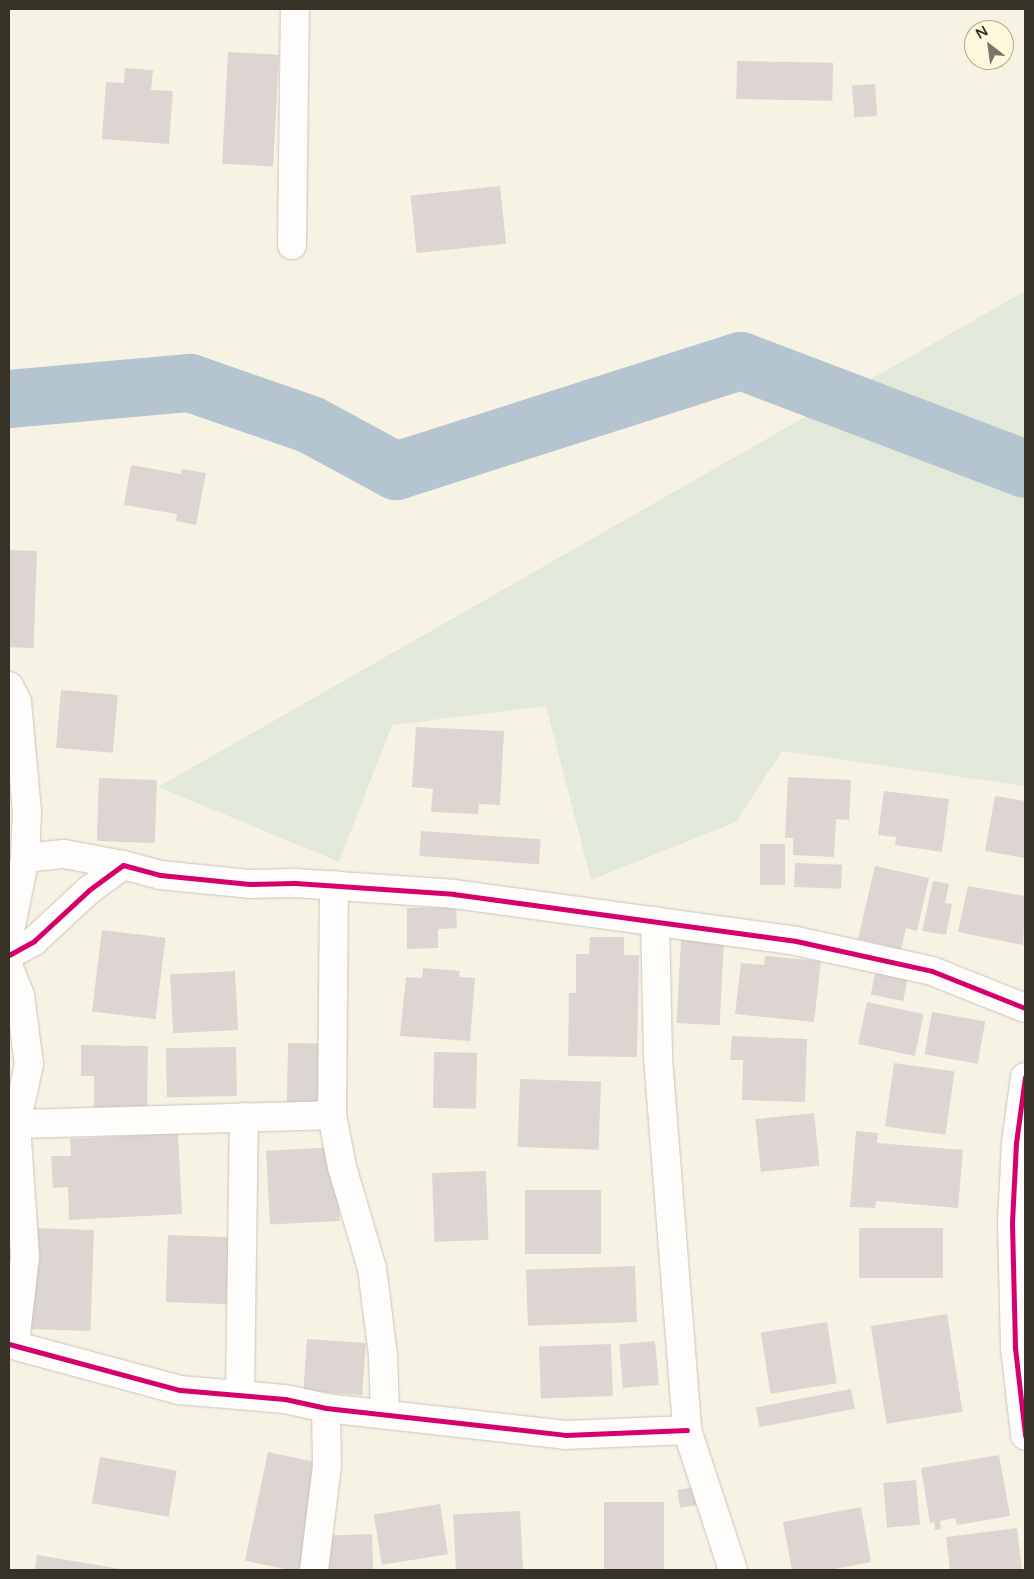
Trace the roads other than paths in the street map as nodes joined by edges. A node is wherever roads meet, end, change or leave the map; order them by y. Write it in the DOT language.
graph roads {
  1 [pos="295,9"];
  2 [pos="292,245"];
  3 [pos="9,686"];
  4 [pos="25,858"];
  5 [pos="123,865"];
  6 [pos="334,885"];
  7 [pos="655,921"];
  8 [pos="9,935"];
  9 [pos="9,954"];
  10 [pos="9,968"];
  11 [pos="1025,1008"];
  12 [pos="1025,1077"];
  13 [pos="332,1115"];
  14 [pos="244,1117"];
  15 [pos="16,1124"];
  16 [pos="12,1343"];
  17 [pos="240,1395"];
  18 [pos="326,1408"];
  19 [pos="385,1413"];
  20 [pos="687,1430"];
  21 [pos="1025,1435"];
  22 [pos="314,1570"];
  23 [pos="733,1570"];
  1 -- 2 [label="street"];
  3 -- 4 [label="street"];
  4 -- 5 [label="street"];
  4 -- 8 [label="street"];
  5 -- 6 [label="street"];
  5 -- 9 [label="street"];
  6 -- 7 [label="street"];
  6 -- 13 [label="street"];
  7 -- 11 [label="street"];
  7 -- 20 [label="street"];
  10 -- 15 [label="street"];
  12 -- 21 [label="street"];
  13 -- 14 [label="street"];
  13 -- 19 [label="street"];
  14 -- 15 [label="street"];
  14 -- 17 [label="street"];
  15 -- 16 [label="street"];
  16 -- 17 [label="street"];
  17 -- 18 [label="street"];
  18 -- 19 [label="street"];
  18 -- 22 [label="street"];
  19 -- 20 [label="street"];
  20 -- 23 [label="street"];
}
